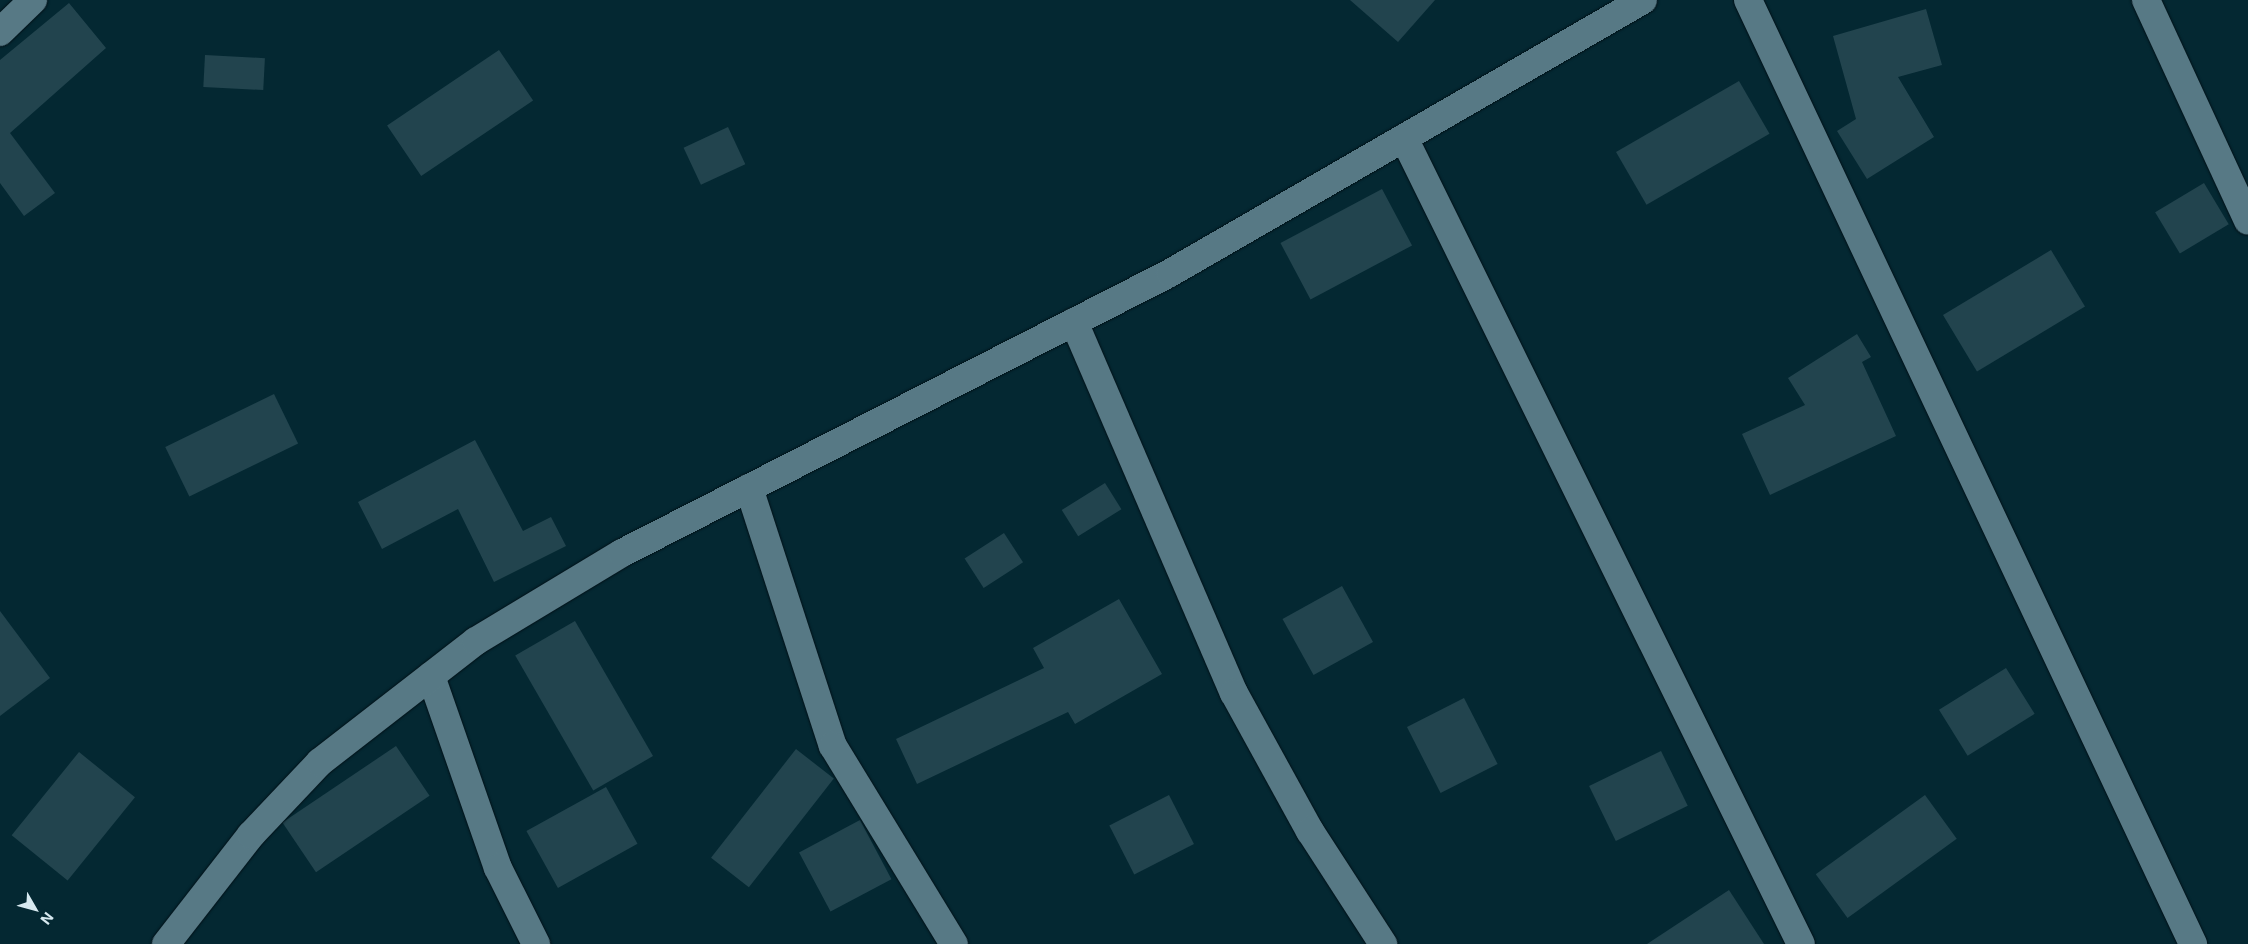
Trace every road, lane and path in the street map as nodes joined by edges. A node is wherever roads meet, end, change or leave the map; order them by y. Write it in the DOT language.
graph roads {
  1 [pos="33,0"];
  2 [pos="1643,0"];
  3 [pos="1748,0"];
  4 [pos="2146,0"];
  5 [pos="0,32"];
  6 [pos="1404,138"];
  7 [pos="2248,221"];
  8 [pos="1074,322"];
  9 [pos="750,488"];
  10 [pos="431,676"];
  11 [pos="166,944"];
  12 [pos="536,944"];
  13 [pos="954,944"];
  14 [pos="1383,944"];
  15 [pos="1801,944"];
  16 [pos="2193,944"];
  1 -- 5 [label="street"];
  2 -- 6 [label="street"];
  3 -- 16 [label="street"];
  4 -- 7 [label="street"];
  6 -- 8 [label="street"];
  6 -- 15 [label="street"];
  8 -- 9 [label="street"];
  8 -- 14 [label="street"];
  9 -- 10 [label="street"];
  9 -- 13 [label="street"];
  10 -- 11 [label="street"];
  10 -- 12 [label="street"];
}
